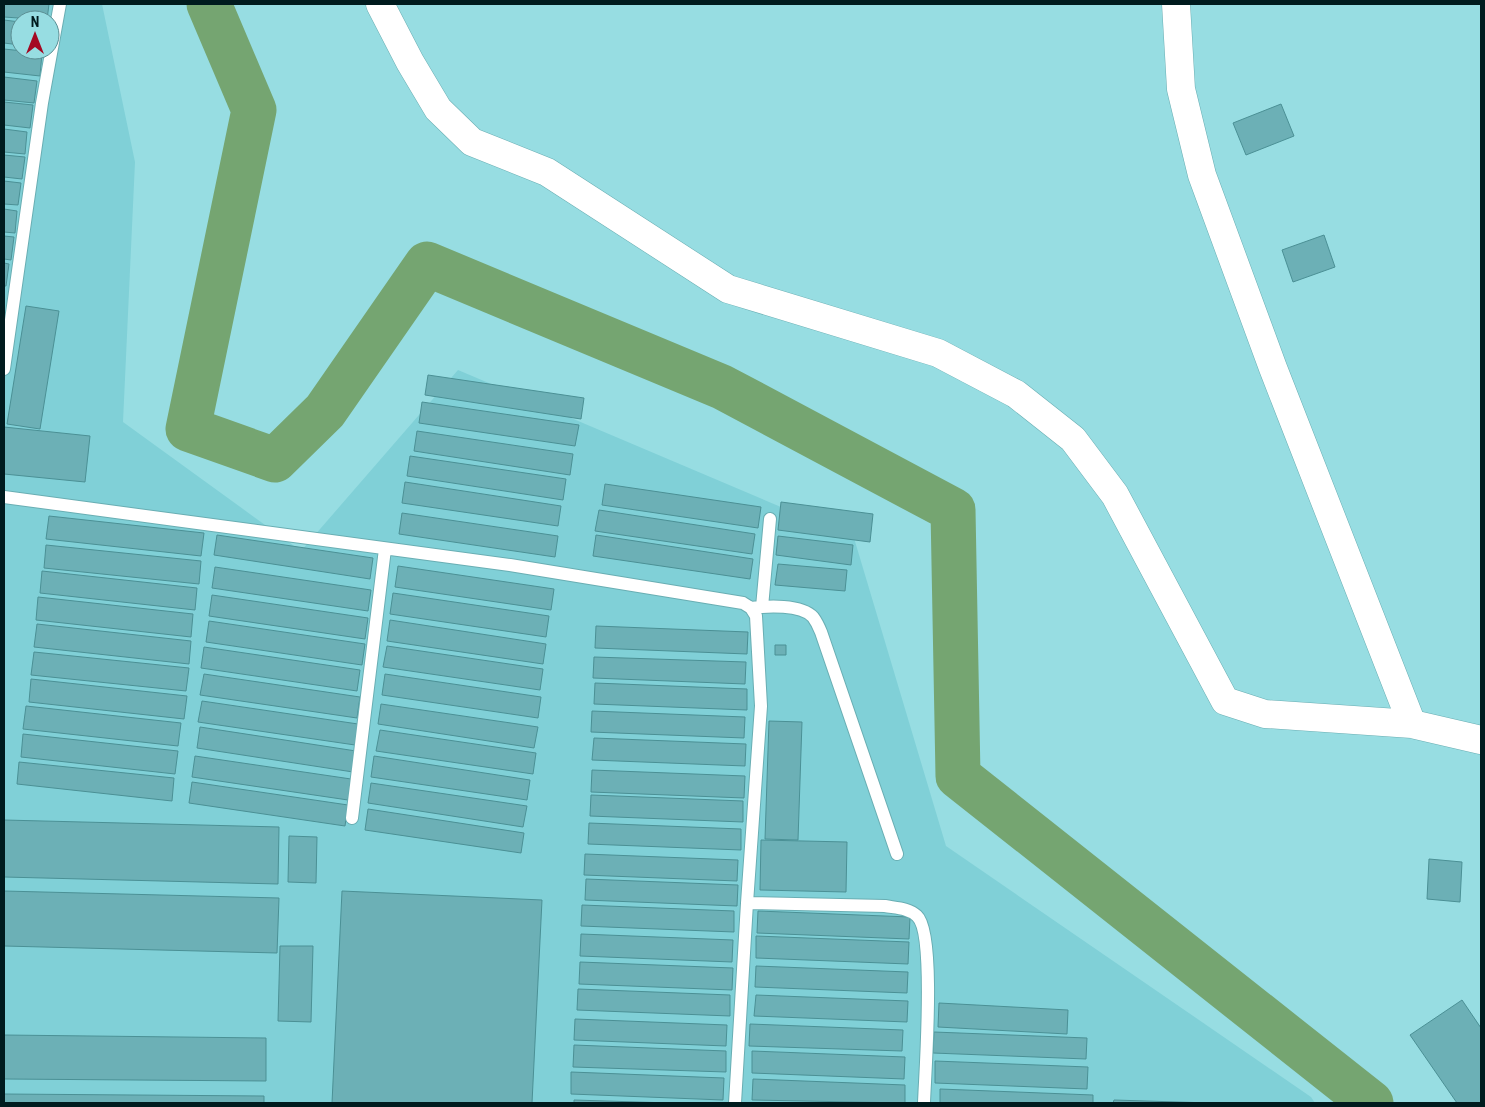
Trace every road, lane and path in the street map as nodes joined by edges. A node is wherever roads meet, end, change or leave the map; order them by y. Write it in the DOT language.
graph roads {
  1 [pos="60,4"];
  2 [pos="380,4"];
  3 [pos="1176,4"];
  4 [pos="4,369"];
  5 [pos="4,498"];
  6 [pos="770,519"];
  7 [pos="385,549"];
  8 [pos="757,608"];
  9 [pos="1412,724"];
  10 [pos="1481,740"];
  11 [pos="352,818"];
  12 [pos="897,854"];
  13 [pos="747,902"];
  14 [pos="735,1103"];
  15 [pos="924,1103"];
  1 -- 4 [label="lane"];
  2 -- 9 [label="street"];
  3 -- 9 [label="street"];
  5 -- 7 [label="lane"];
  6 -- 8 [label="lane"];
  7 -- 8 [label="lane"];
  7 -- 11 [label="lane"];
  8 -- 12 [label="lane"];
  8 -- 13 [label="lane"];
  9 -- 10 [label="street"];
  13 -- 14 [label="lane"];
  13 -- 15 [label="lane"];
}
